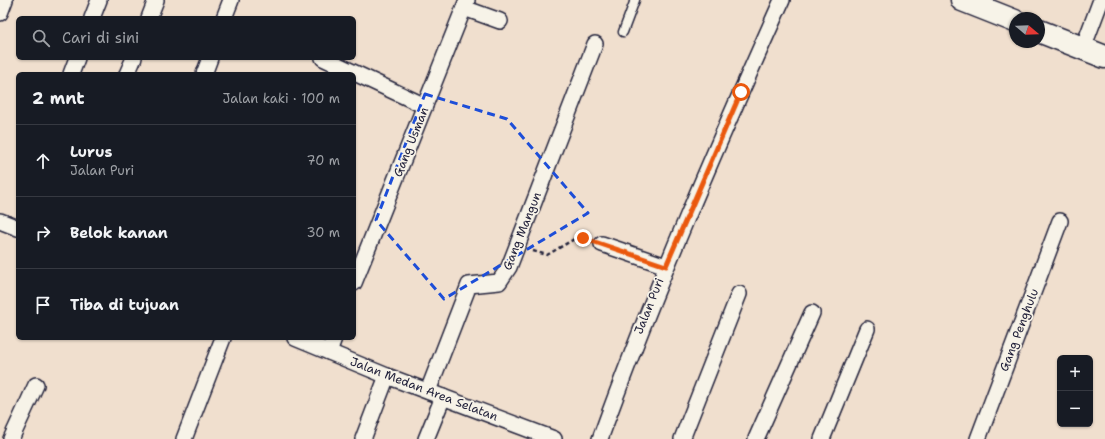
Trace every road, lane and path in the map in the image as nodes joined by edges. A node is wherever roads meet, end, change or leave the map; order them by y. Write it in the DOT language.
graph roads {
  1 [pos="5,0"];
  2 [pos="99,0"];
  3 [pos="156,0"];
  4 [pos="231,0"];
  5 [pos="635,0"];
  6 [pos="782,0"];
  7 [pos="962,0"];
  8 [pos="1100,0"];
  9 [pos="465,4"];
  10 [pos="985,4"];
  11 [pos="0,12"];
  12 [pos="93,16"];
  13 [pos="150,16"];
  14 [pos="226,16"];
  15 [pos="1009,18"];
  16 [pos="500,21"];
  17 [pos="623,32"];
  18 [pos="1045,33"];
  19 [pos="595,44"];
  20 [pos="1083,48"];
  21 [pos="1105,57"];
  22 [pos="76,60"];
  23 [pos="133,60"];
  24 [pos="209,60"];
  25 [pos="327,60"];
  26 [pos="72,72"];
  27 [pos="128,72"];
  28 [pos="205,72"];
  29 [pos="353,72"];
  30 [pos="356,74"];
  31 [pos="425,106"];
  32 [pos="1060,221"];
  33 [pos="602,244"];
  34 [pos="517,247"];
  35 [pos="666,266"];
  36 [pos="356,279"];
  37 [pos="740,294"];
  38 [pos="812,313"];
  39 [pos="867,329"];
  40 [pos="222,340"];
  41 [pos="305,340"];
  42 [pos="331,345"];
  43 [pos="387,376"];
  44 [pos="36,385"];
  45 [pos="428,391"];
  46 [pos="443,397"];
  47 [pos="11,439"];
  48 [pos="184,439"];
  49 [pos="363,439"];
  50 [pos="426,439"];
  51 [pos="554,439"];
  52 [pos="600,439"];
  53 [pos="682,439"];
  54 [pos="756,439"];
  55 [pos="822,439"];
  56 [pos="978,439"];
  1 -- 11 [label="street"];
  2 -- 12 [label="street"];
  3 -- 13 [label="street"];
  4 -- 14 [label="street"];
  5 -- 17 [label="lane"];
  6 -- 35 [label="street, Jalan Puri"];
  7 -- 10 [label="street"];
  8 -- 20 [label="street"];
  9 -- 16 [label="street"];
  9 -- 31 [label="street, Gang Usman"];
  10 -- 15 [label="street"];
  18 -- 20 [label="street"];
  19 -- 34 [label="street, Gang Mangun"];
  20 -- 21 [label="street"];
  22 -- 26 [label="street"];
  23 -- 27 [label="street"];
  24 -- 28 [label="street"];
  25 -- 29 [label="street"];
  30 -- 31 [label="street"];
  31 -- 36 [label="street, Gang Usman"];
  32 -- 56 [label="street, Gang Penghulu"];
  33 -- 34 [label="path"];
  33 -- 35 [label="street"];
  34 -- 45 [label="street, Gang Mangun"];
  35 -- 52 [label="street, Jalan Puri"];
  37 -- 53 [label="street"];
  38 -- 54 [label="street"];
  39 -- 55 [label="street"];
  40 -- 48 [label="street"];
  41 -- 42 [label="street, Jalan Medan Area Selatan"];
  42 -- 43 [label="street, Jalan Medan Area Selatan"];
  43 -- 45 [label="street, Jalan Medan Area Selatan"];
  43 -- 49 [label="street"];
  44 -- 47 [label="street"];
  45 -- 46 [label="street, Jalan Medan Area Selatan"];
  46 -- 50 [label="street"];
  46 -- 51 [label="street, Jalan Medan Area Selatan"];
}
